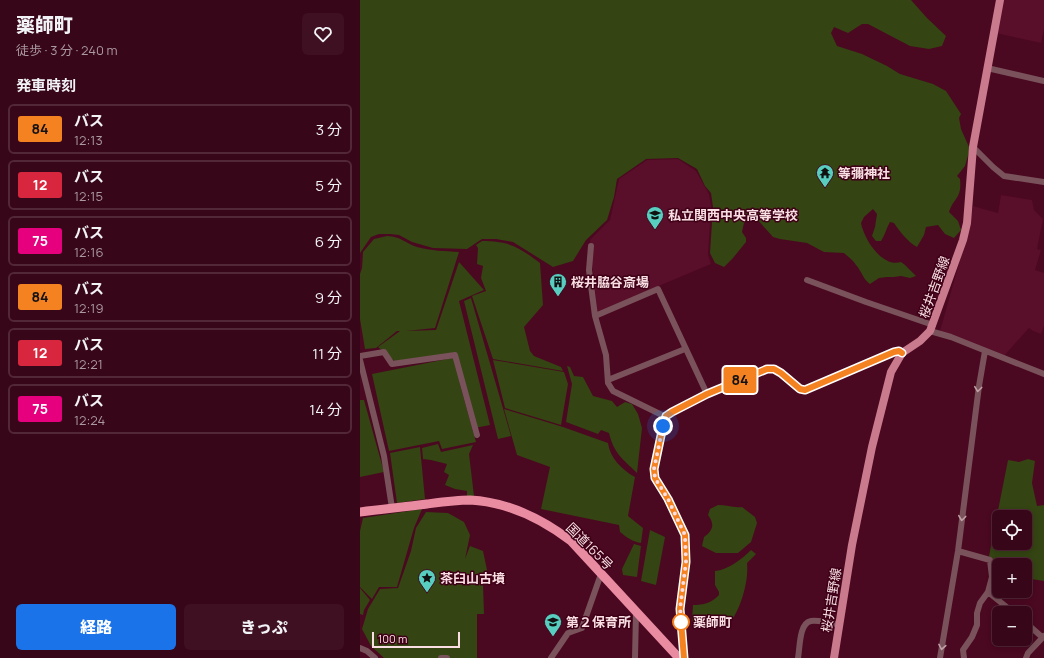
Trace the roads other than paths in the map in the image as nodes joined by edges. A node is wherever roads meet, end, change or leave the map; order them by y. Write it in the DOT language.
graph roads {
  1 [pos="1000,0"];
  2 [pos="987,68"];
  3 [pos="1044,81"];
  4 [pos="973,147"];
  5 [pos="1044,182"];
  6 [pos="591,246"];
  7 [pos="807,280"];
  8 [pos="596,316"];
  9 [pos="932,328"];
  10 [pos="685,349"];
  11 [pos="985,351"];
  12 [pos="902,353"];
  13 [pos="360,356"];
  14 [pos="360,360"];
  15 [pos="1044,374"];
  16 [pos="608,380"];
  17 [pos="707,394"];
  18 [pos="666,416"];
  19 [pos="477,436"];
  20 [pos="392,508"];
  21 [pos="360,512"];
  22 [pos="958,551"];
  23 [pos="601,574"];
  24 [pos="988,592"];
  25 [pos="1005,606"];
  26 [pos="636,612"];
  27 [pos="840,625"];
  28 [pos="1032,627"];
  29 [pos="1043,636"];
  30 [pos="360,648"];
  31 [pos="375,658"];
  32 [pos="441,658"];
  33 [pos="447,658"];
  34 [pos="551,658"];
  35 [pos="635,658"];
  36 [pos="679,658"];
  37 [pos="684,658"];
  38 [pos="798,658"];
  39 [pos="834,658"];
  40 [pos="940,658"];
  41 [pos="964,658"];
  42 [pos="1026,658"];
  1 -- 2 [label="main road, 桜井吉野線"];
  2 -- 3 [label="street"];
  2 -- 4 [label="main road, 桜井吉野線"];
  4 -- 5 [label="street"];
  4 -- 9 [label="main road, 桜井吉野線"];
  6 -- 8 [label="street"];
  7 -- 9 [label="street"];
  8 -- 10 [label="street"];
  8 -- 16 [label="street"];
  9 -- 11 [label="street"];
  9 -- 12 [label="main road, 桜井吉野線"];
  10 -- 16 [label="street"];
  10 -- 17 [label="street"];
  11 -- 15 [label="street"];
  11 -- 22 [label="street, one-way"];
  12 -- 17 [label="street"];
  12 -- 27 [label="main road, 桜井吉野線"];
  13 -- 19 [label="street"];
  14 -- 20 [label="street"];
  16 -- 18 [label="street"];
  17 -- 18 [label="street"];
  18 -- 37 [label="street"];
  20 -- 21 [label="highway, 国道165号"];
  20 -- 23 [label="highway, 国道165号"];
  22 -- 24 [label="street"];
  22 -- 40 [label="street, one-way"];
  23 -- 26 [label="highway, 国道165号"];
  23 -- 34 [label="street"];
  24 -- 25 [label="street"];
  24 -- 41 [label="street"];
  26 -- 35 [label="street"];
  26 -- 36 [label="highway, 国道165号"];
  27 -- 38 [label="street"];
  27 -- 39 [label="main road, 桜井吉野線"];
  28 -- 29 [label="street"];
  29 -- 42 [label="street"];
  30 -- 31 [label="street"];
  32 -- 33 [label="street"];
}
